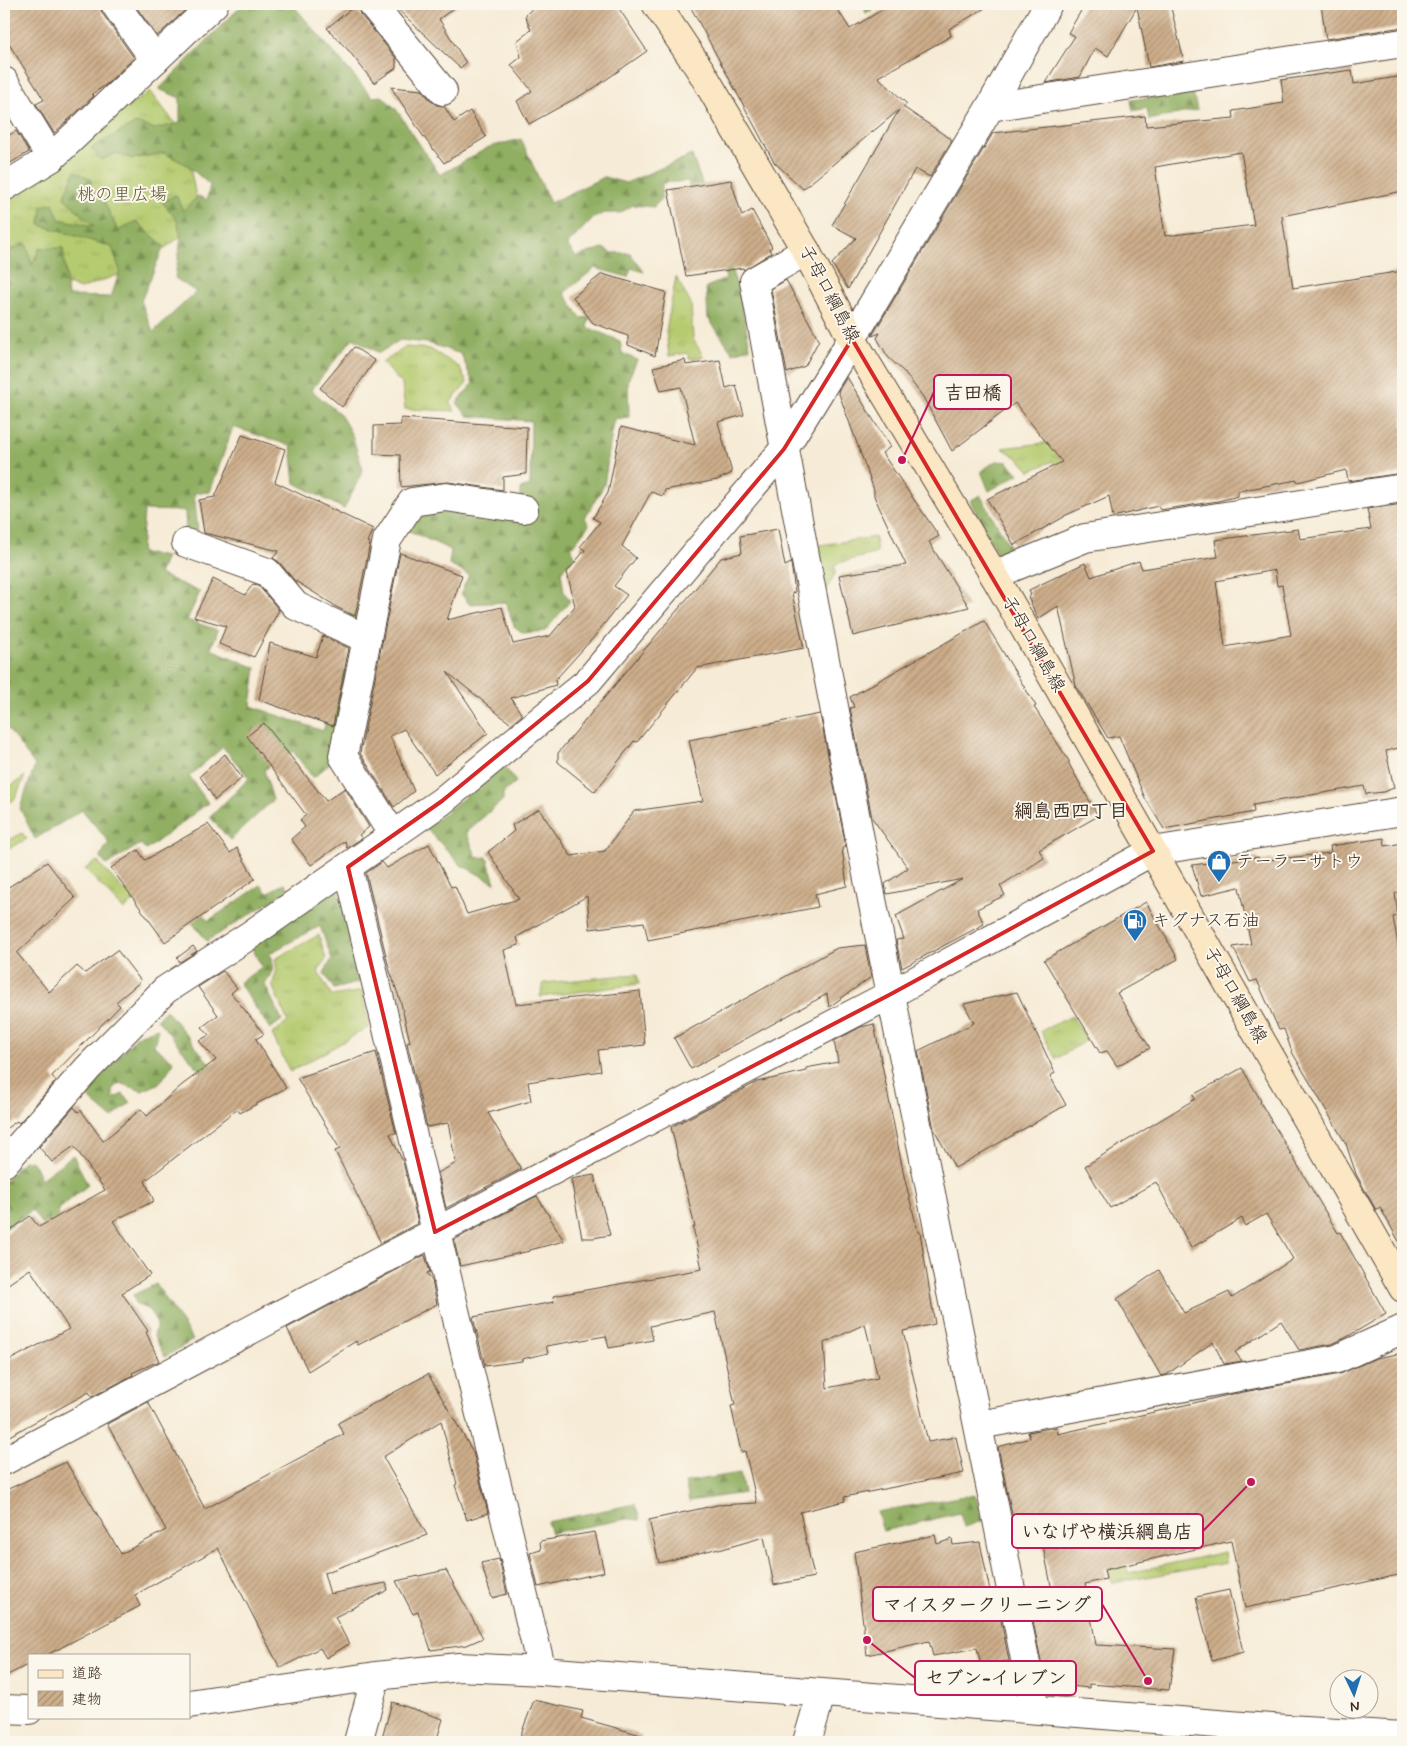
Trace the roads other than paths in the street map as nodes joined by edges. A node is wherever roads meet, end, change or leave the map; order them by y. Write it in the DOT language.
graph roads {
  1 [pos="115,4"];
  2 [pos="214,4"];
  3 [pos="372,4"];
  4 [pos="656,4"];
  5 [pos="1048,4"];
  6 [pos="1403,43"];
  7 [pos="155,60"];
  8 [pos="4,81"];
  9 [pos="443,91"];
  10 [pos="990,106"];
  11 [pos="51,158"];
  12 [pos="4,187"];
  13 [pos="806,251"];
  14 [pos="852,339"];
  15 [pos="784,449"];
  16 [pos="1403,488"];
  17 [pos="524,509"];
  18 [pos="186,543"];
  19 [pos="994,575"];
  20 [pos="367,639"];
  21 [pos="1403,811"];
  22 [pos="393,835"];
  23 [pos="1153,851"];
  24 [pos="348,867"];
  25 [pos="891,994"];
  26 [pos="4,1163"];
  27 [pos="435,1232"];
  28 [pos="1403,1288"];
  29 [pos="1403,1329"];
  30 [pos="979,1425"];
  31 [pos="4,1461"];
  32 [pos="542,1671"];
  33 [pos="376,1676"];
  34 [pos="821,1694"];
  35 [pos="190,1704"];
  36 [pos="4,1709"];
  37 [pos="1035,1709"];
  38 [pos="28,1710"];
  39 [pos="1254,1735"];
  40 [pos="1403,1736"];
  41 [pos="358,1742"];
  42 [pos="807,1742"];
  1 -- 7 [label="street"];
  2 -- 7 [label="street"];
  3 -- 9 [label="street"];
  4 -- 13 [label="main road, 子母口綱島線"];
  5 -- 10 [label="street"];
  6 -- 10 [label="street"];
  7 -- 11 [label="street"];
  8 -- 11 [label="street"];
  10 -- 14 [label="street"];
  11 -- 12 [label="street"];
  13 -- 14 [label="main road, 子母口綱島線"];
  13 -- 15 [label="street"];
  14 -- 15 [label="street"];
  14 -- 19 [label="main road, 子母口綱島線"];
  15 -- 22 [label="street"];
  15 -- 25 [label="street"];
  16 -- 19 [label="street"];
  17 -- 20 [label="street"];
  18 -- 20 [label="street"];
  19 -- 23 [label="main road, 子母口綱島線"];
  20 -- 22 [label="street"];
  21 -- 23 [label="street"];
  22 -- 24 [label="street"];
  23 -- 25 [label="street"];
  23 -- 28 [label="main road, 子母口綱島線"];
  24 -- 26 [label="street"];
  24 -- 27 [label="street"];
  25 -- 27 [label="street"];
  25 -- 30 [label="street"];
  27 -- 31 [label="street"];
  27 -- 32 [label="street"];
  29 -- 30 [label="street"];
  30 -- 37 [label="street"];
  32 -- 33 [label="street"];
  32 -- 34 [label="street"];
  33 -- 35 [label="street"];
  33 -- 41 [label="street"];
  34 -- 37 [label="street"];
  34 -- 42 [label="street"];
  36 -- 38 [label="street"];
  37 -- 39 [label="street"];
  39 -- 40 [label="street"];
}
